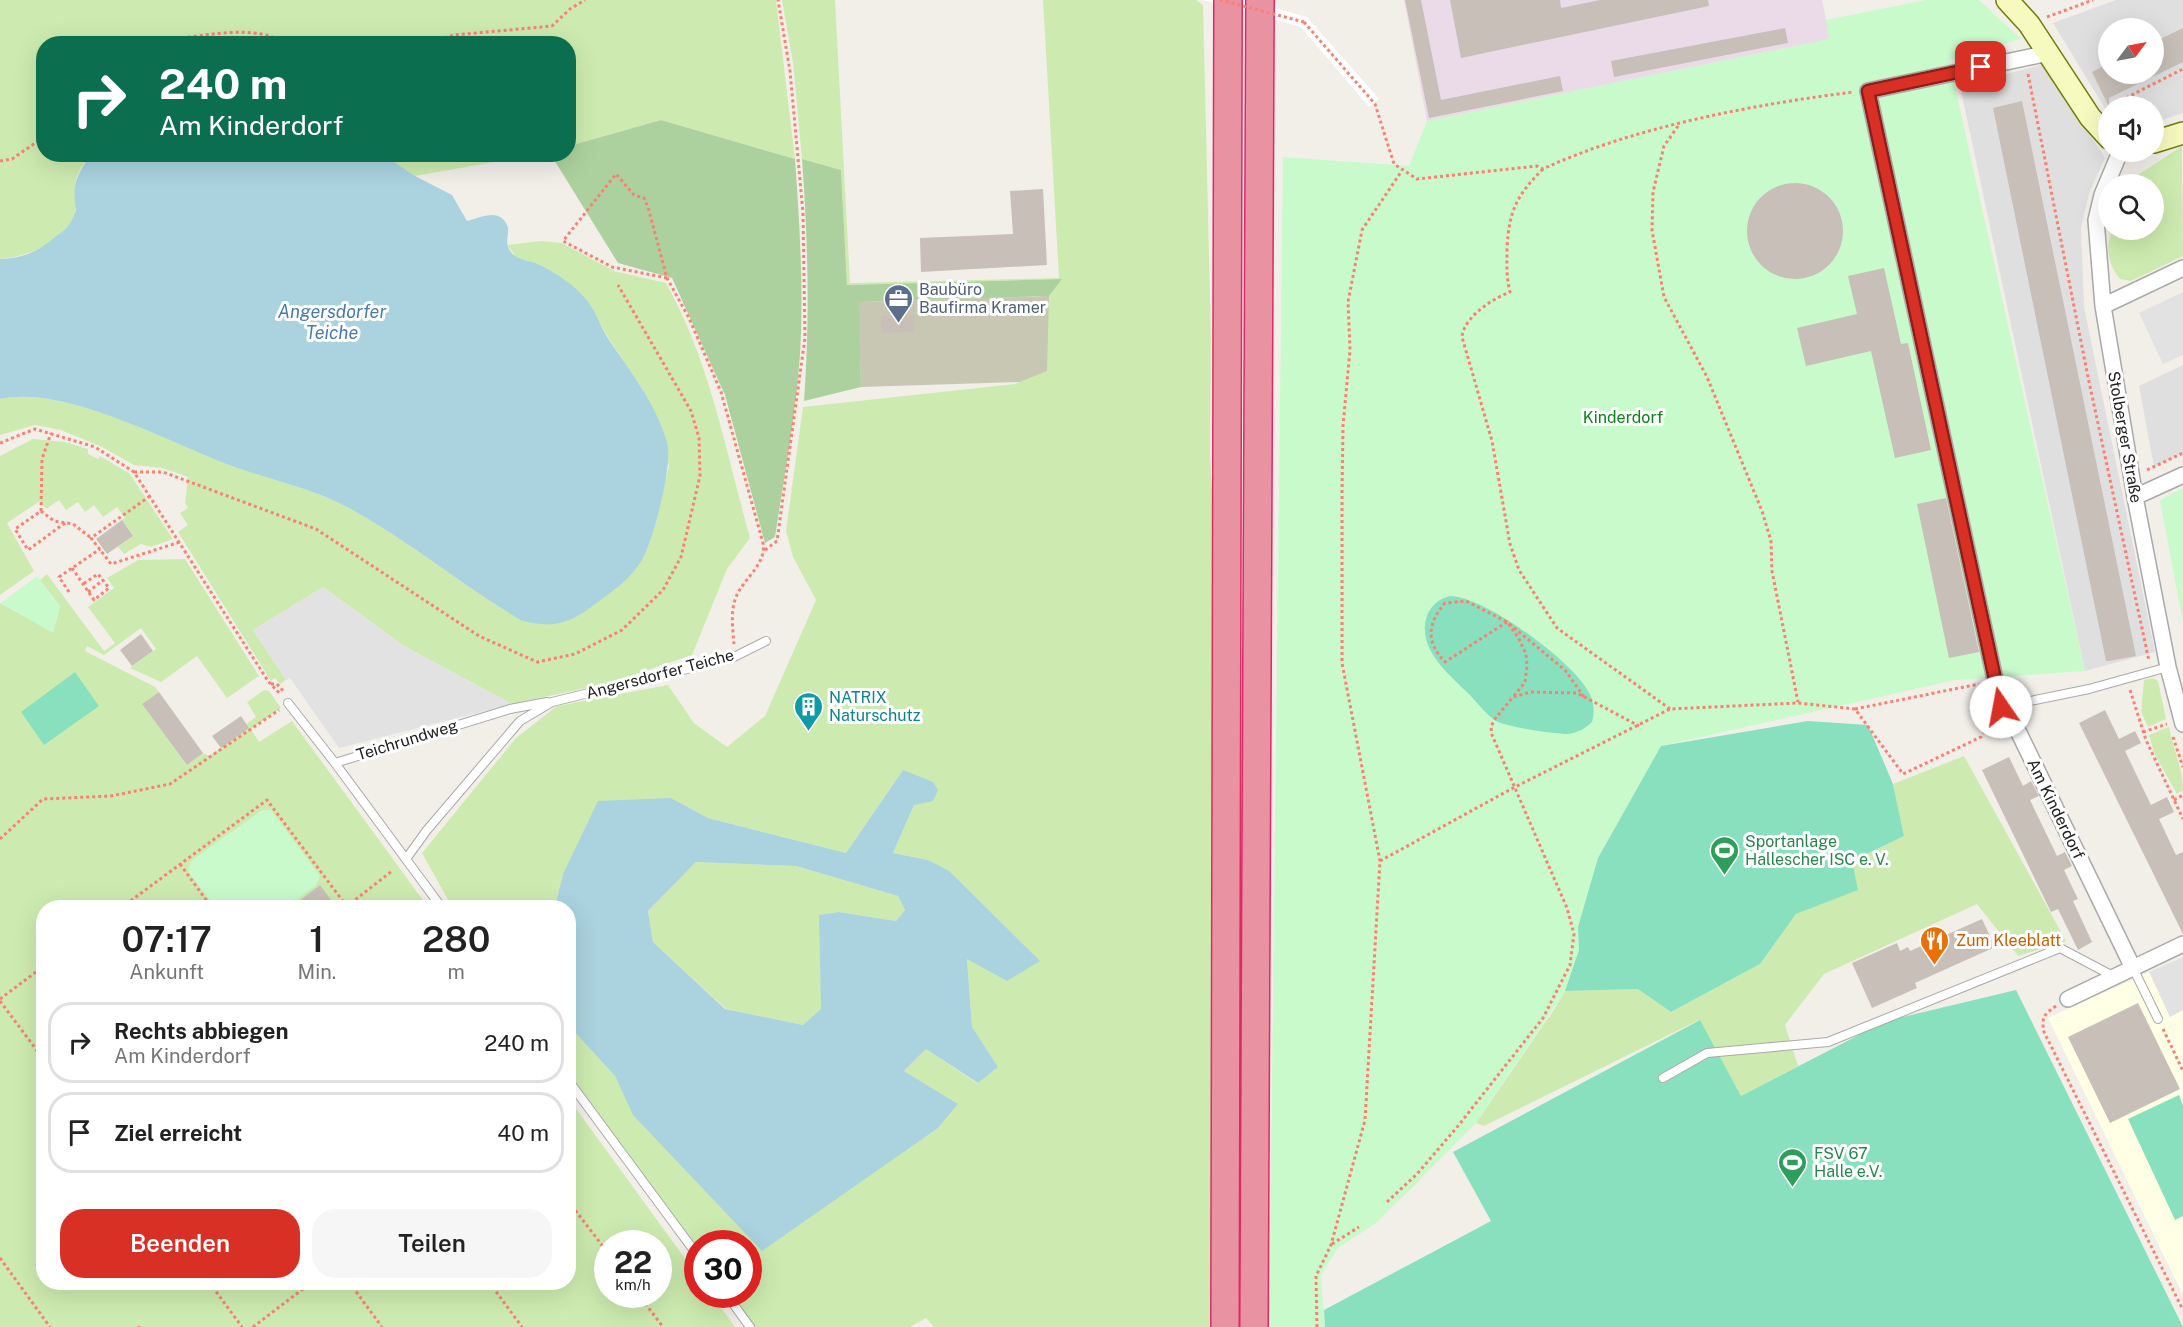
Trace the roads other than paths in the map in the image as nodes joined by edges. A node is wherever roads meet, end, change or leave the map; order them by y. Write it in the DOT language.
graph roads {
  1 [pos="1228,0"];
  2 [pos="2007,0"];
  3 [pos="1262,8"];
  4 [pos="2049,53"];
  5 [pos="2098,126"];
  6 [pos="2183,133"];
  7 [pos="2164,139"];
  8 [pos="2116,162"];
  9 [pos="2183,268"];
  10 [pos="2103,306"];
  11 [pos="2183,475"];
  12 [pos="2135,497"];
  13 [pos="766,641"];
  14 [pos="2168,667"];
  15 [pos="552,702"];
  16 [pos="288,703"];
  17 [pos="2001,707"];
  18 [pos="2176,723"];
  19 [pos="335,763"];
  20 [pos="406,859"];
  21 [pos="436,900"];
  22 [pos="2183,945"];
  23 [pos="2133,968"];
  24 [pos="2114,977"];
  25 [pos="2068,999"];
  26 [pos="2158,1019"];
  27 [pos="1663,1078"];
  28 [pos="576,1091"];
  29 [pos="684,1237"];
  30 [pos="736,1308"];
  31 [pos="750,1327"];
  32 [pos="1225,1327"];
  33 [pos="1254,1327"];
  1 -- 32 [label="highway"];
  2 -- 4 [label="street"];
  3 -- 33 [label="highway"];
  4 -- 5 [label="street"];
  4 -- 17 [label="street, Am Kinderdorf"];
  6 -- 7 [label="street"];
  8 -- 10 [label="street, Stolberger Straße"];
  9 -- 10 [label="street"];
  10 -- 12 [label="street, Stolberger Straße"];
  11 -- 12 [label="street"];
  12 -- 14 [label="street, Stolberger Straße"];
  13 -- 15 [label="lane, Angersdorfer Teiche"];
  14 -- 17 [label="lane"];
  14 -- 18 [label="street, Stolberger Straße"];
  15 -- 19 [label="lane, Teichrundweg"];
  15 -- 20 [label="lane, Angersdorfer Teiche"];
  16 -- 19 [label="lane, Teichrundweg"];
  17 -- 23 [label="street, Am Kinderdorf"];
  19 -- 20 [label="lane"];
  20 -- 21 [label="lane"];
  22 -- 23 [label="street"];
  23 -- 24 [label="street"];
  23 -- 26 [label="lane"];
  24 -- 25 [label="street"];
  24 -- 27 [label="lane"];
  28 -- 29 [label="lane"];
  30 -- 31 [label="lane"];
}
